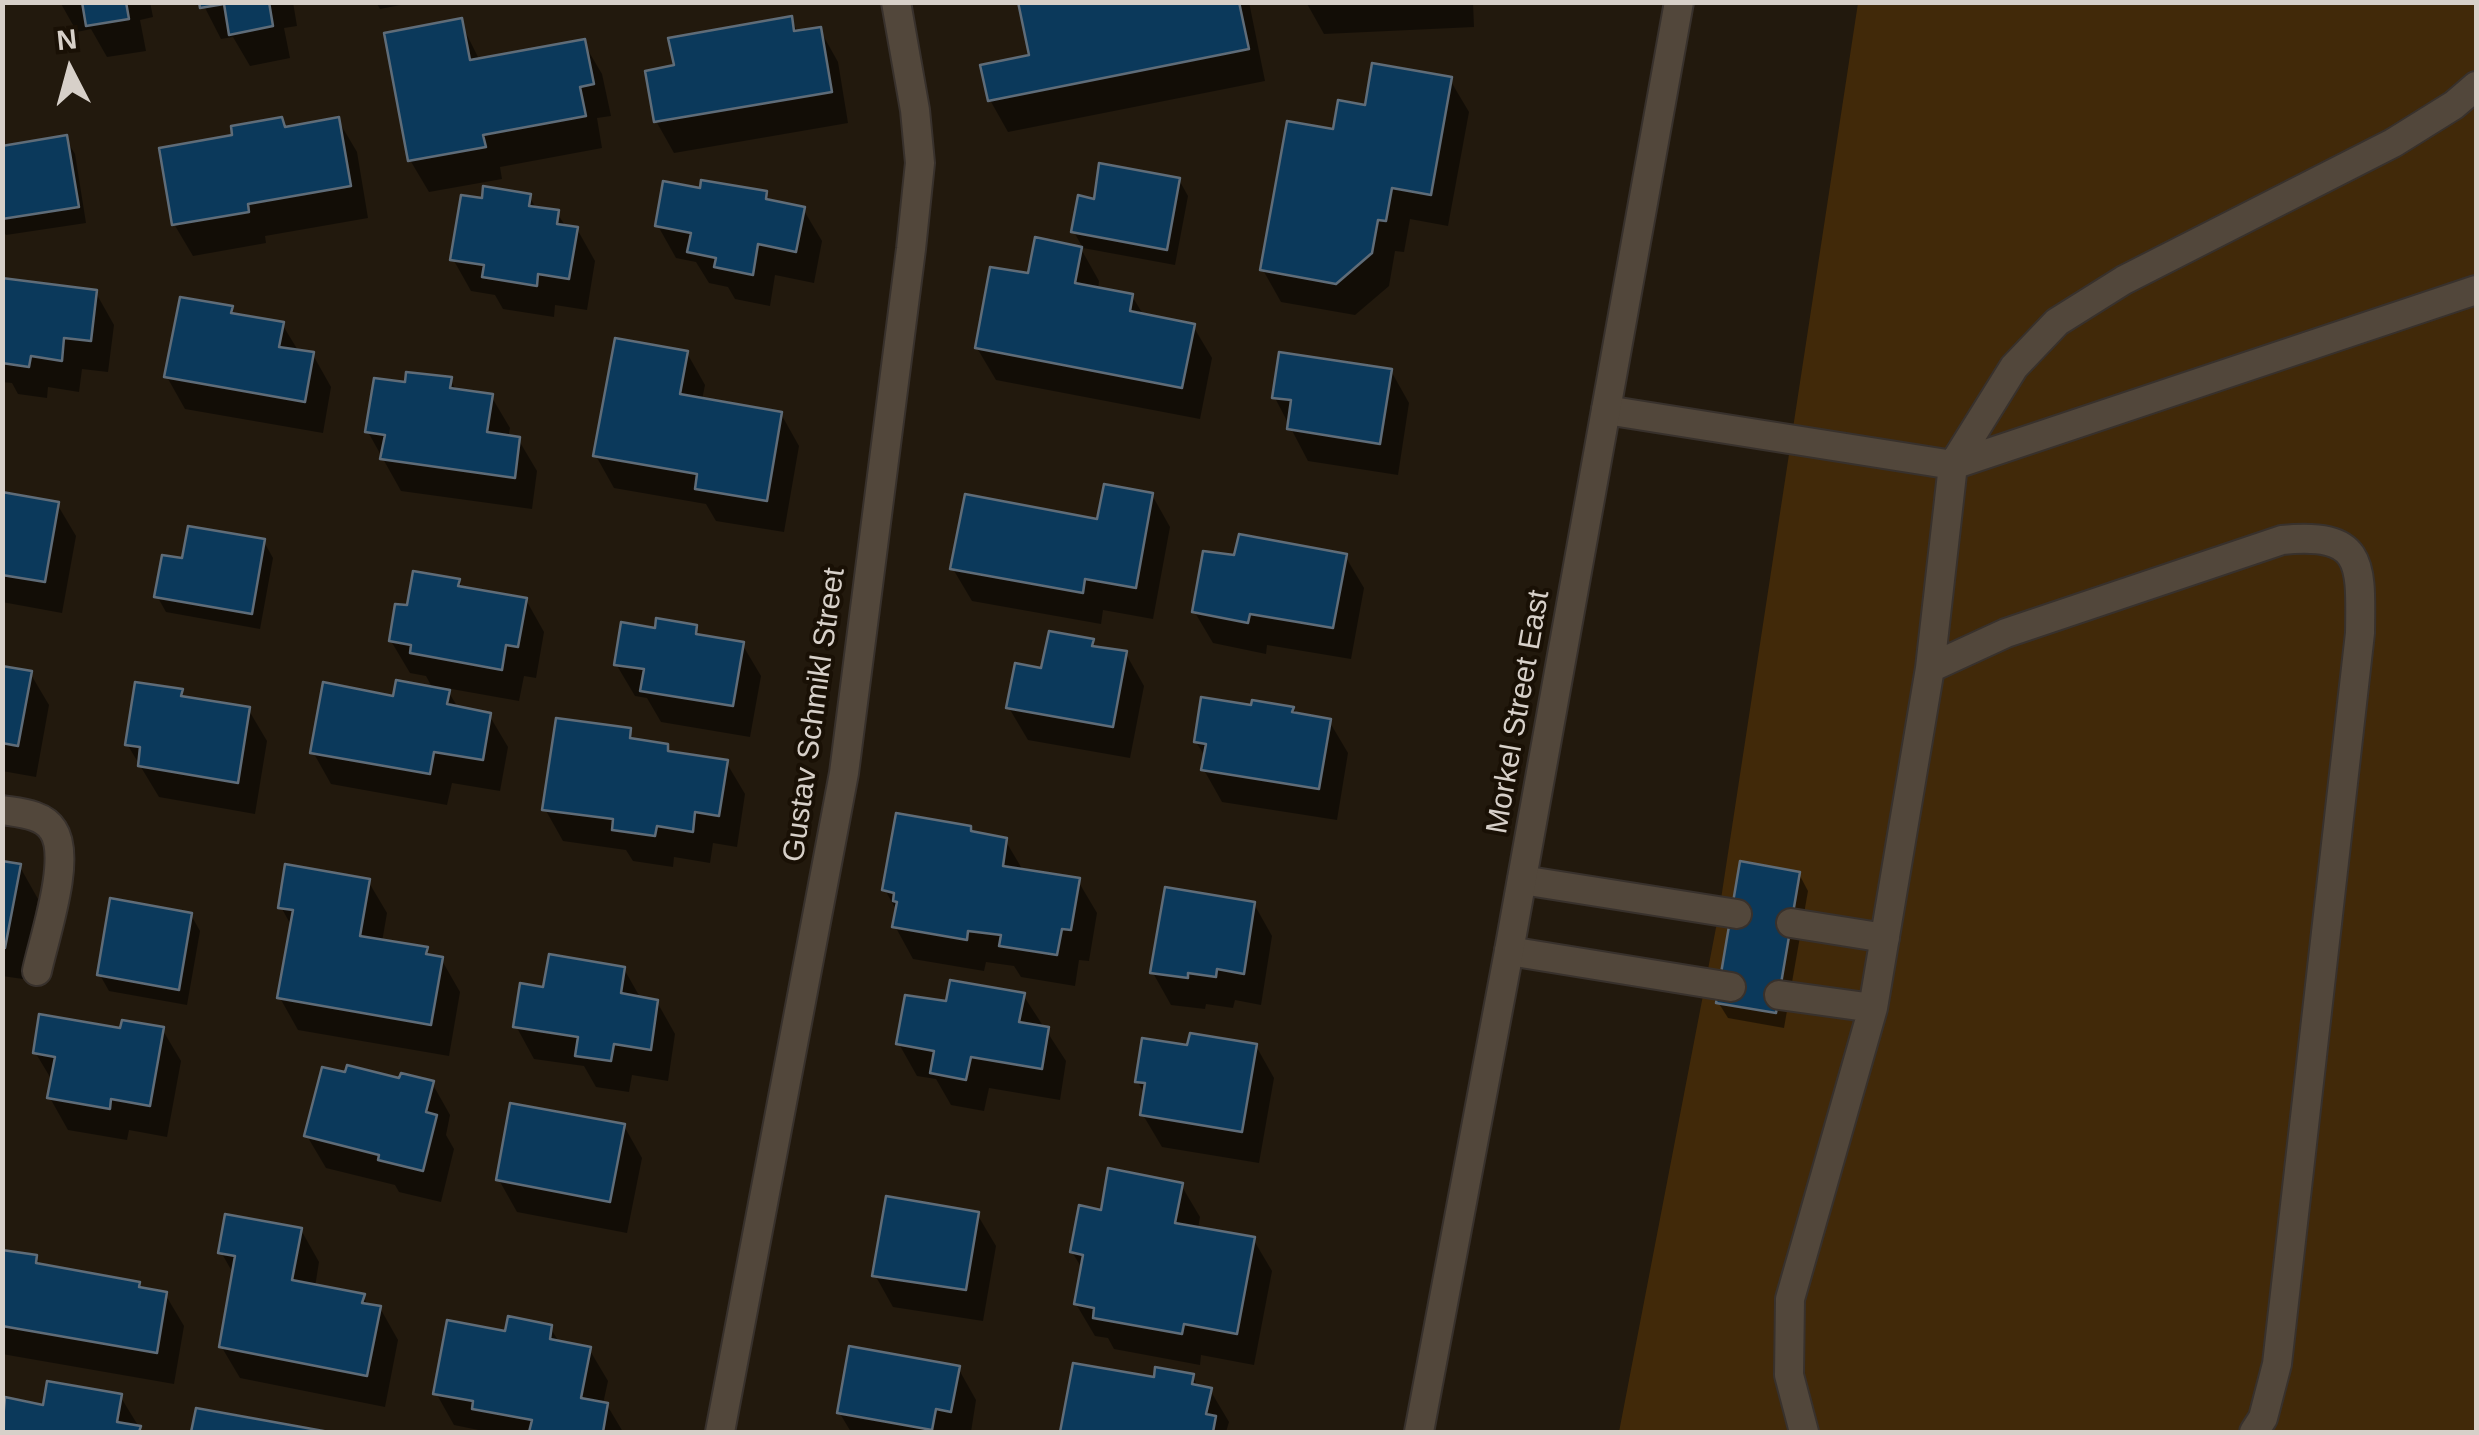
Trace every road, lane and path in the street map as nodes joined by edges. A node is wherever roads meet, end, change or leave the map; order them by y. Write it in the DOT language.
graph roads {
  1 [pos="896,2"];
  2 [pos="1679,2"];
  3 [pos="2476,86"];
  4 [pos="2476,290"];
  5 [pos="1606,410"];
  6 [pos="1953,465"];
  7 [pos="1930,668"];
  8 [pos="2,810"];
  9 [pos="1522,880"];
  10 [pos="1737,914"];
  11 [pos="1792,923"];
  12 [pos="1885,938"];
  13 [pos="1509,951"];
  14 [pos="37,971"];
  15 [pos="1731,986"];
  16 [pos="1779,994"];
  17 [pos="1873,1008"];
  18 [pos="720,1432"];
  19 [pos="1419,1432"];
  20 [pos="1804,1432"];
  21 [pos="2254,1432"];
  1 -- 18 [label="street, Gustav Schmikl Street"];
  2 -- 5 [label="street, Morkel Street East"];
  3 -- 6 [label="street"];
  4 -- 6 [label="street"];
  5 -- 6 [label="street"];
  5 -- 9 [label="street, Morkel Street East"];
  6 -- 7 [label="street"];
  7 -- 12 [label="street"];
  7 -- 21 [label="street"];
  8 -- 14 [label="street"];
  9 -- 10 [label="street"];
  9 -- 13 [label="street, Morkel Street East"];
  11 -- 12 [label="street"];
  12 -- 17 [label="street"];
  13 -- 15 [label="street"];
  13 -- 19 [label="street, Morkel Street East"];
  16 -- 17 [label="street"];
  17 -- 20 [label="street"];
}
